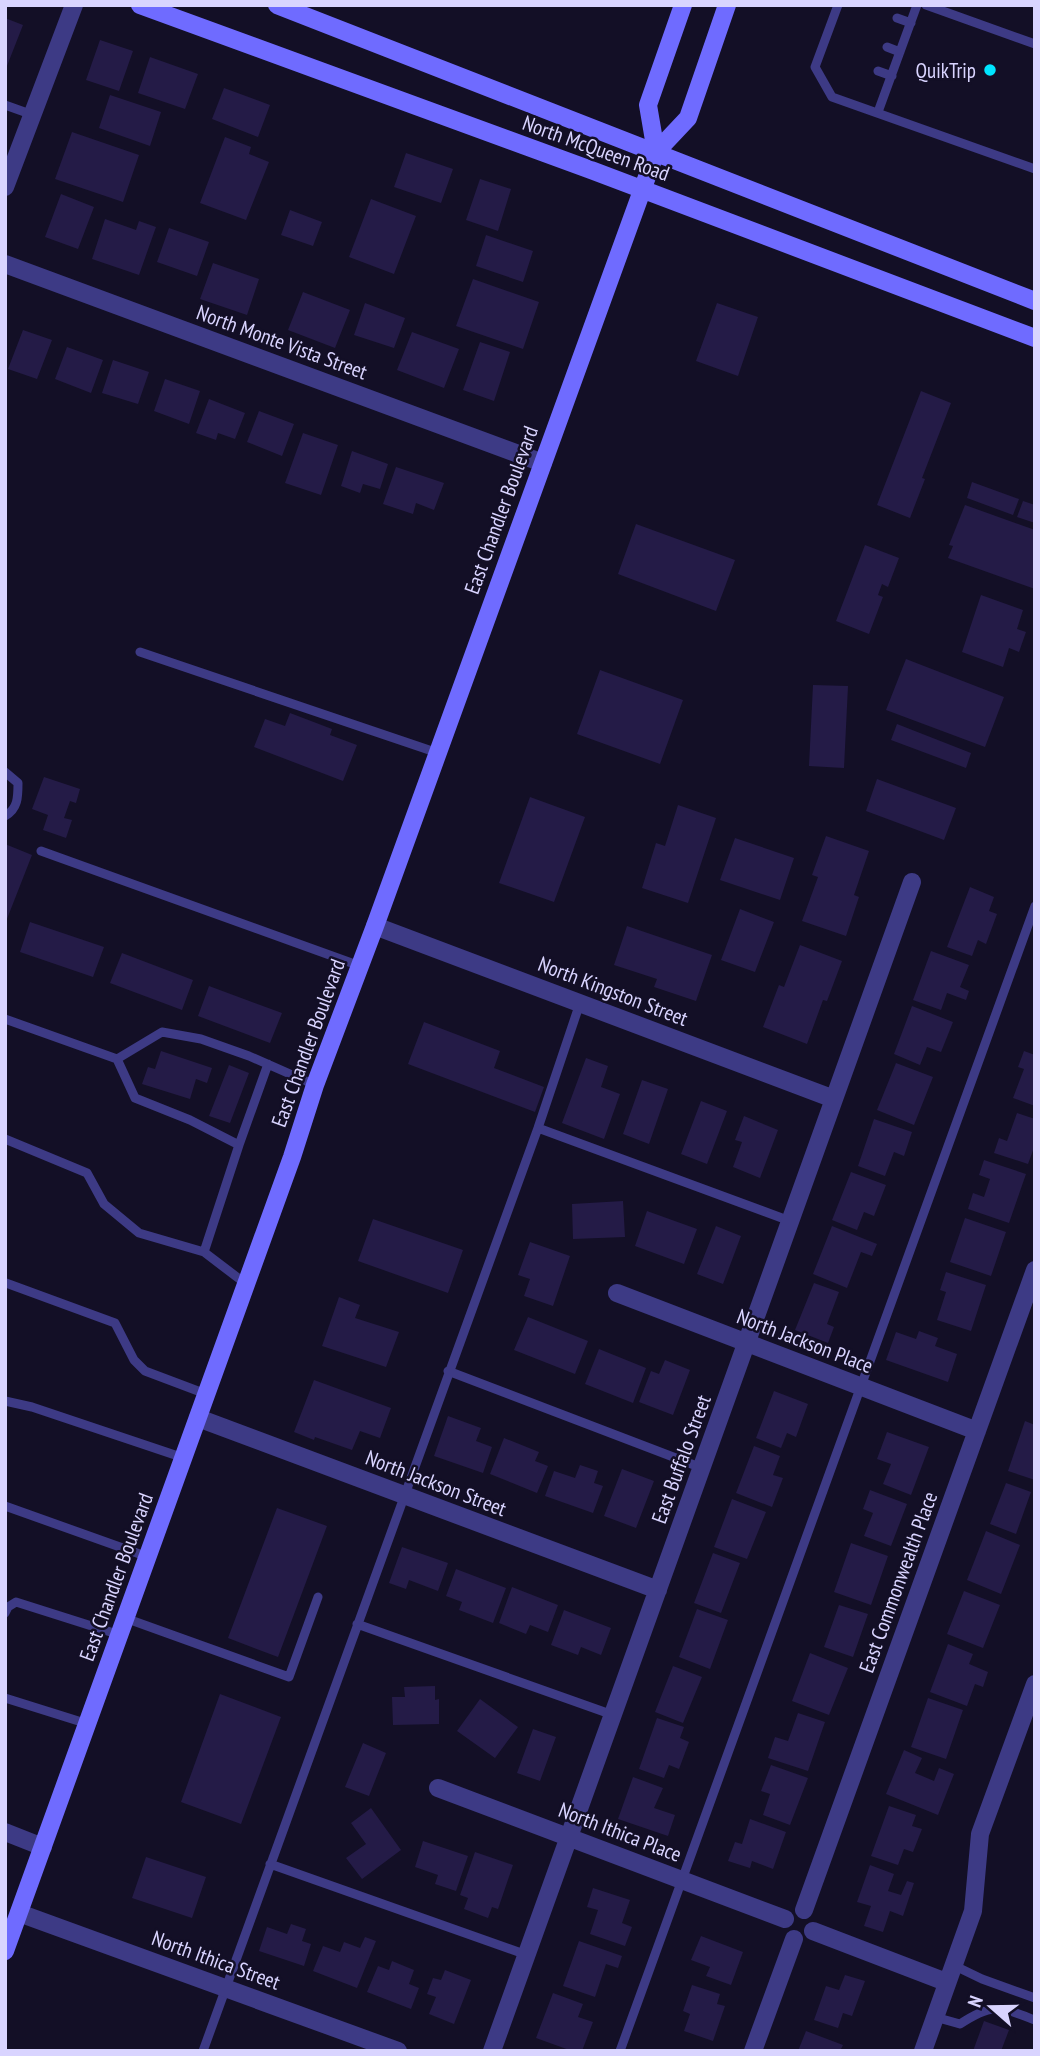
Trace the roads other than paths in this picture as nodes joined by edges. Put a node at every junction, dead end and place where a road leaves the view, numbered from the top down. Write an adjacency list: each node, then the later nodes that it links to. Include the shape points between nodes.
1 (74, 5): 20 (street)
2 (140, 5): 24 (main road, North McQueen Road)
3 (277, 5): 21 (main road, North McQueen Road)
4 (682, 5): 21 (main road, via 648,105)
5 (727, 5): 21 (main road, East Chandler Boulevard, via 688,118)
6 (838, 5): 11 (lane)
7 (918, 5): 10 (lane)
8 (926, 5): 13 (lane)
9 (897, 18): 10 (lane)
10 (911, 23): 15 (lane)
11 (830, 26): 12 (lane); 19 (lane, via 825,51 815,66 832,97)
12 (840, 30)
13 (1035, 44)
14 (887, 47): 15 (lane)
15 (900, 52): 17 (lane)
16 (878, 71): 17 (lane)
17 (891, 76): 19 (lane)
18 (5, 105): 20 (lane)
19 (878, 112): 22 (lane)
20 (33, 116): 23 (street)
21 (656, 152): 24 (main road, East Chandler Boulevard); 26 (main road, North McQueen Road)
22 (1035, 169)
23 (5, 187)
24 (642, 189): 27 (main road, North McQueen Road); 28 (main road, East Chandler Boulevard)
25 (5, 264): 28 (street, North Monte Vista Street)
26 (1035, 301)
27 (1035, 338)
28 (542, 463): 30 (main road, East Chandler Boulevard)
29 (140, 652): 30 (lane)
30 (438, 753): 36 (main road, East Chandler Boulevard)
31 (5, 772): 32 (lane, via 18,783 18,798)
32 (5, 816)
33 (41, 851): 37 (lane)
34 (912, 882): 43 (street, East Buffalo Street)
35 (1035, 906): 55 (lane)
36 (375, 926): 37 (main road, East Chandler Boulevard); 38 (street, North Kingston Street)
37 (360, 966): 42 (main road, East Chandler Boulevard)
38 (580, 1003): 43 (street, North Kingston Street); 44 (lane)
39 (5, 1019): 40 (lane)
40 (117, 1059): 41 (lane, via 162,1032 201,1039); 46 (lane, via 135,1098)
41 (268, 1064): 42 (lane); 46 (lane)
42 (315, 1085): 51 (main road, East Chandler Boulevard)
43 (834, 1099): 47 (street, East Buffalo Street)
44 (538, 1128): 47 (lane); 54 (lane)
45 (5, 1139): 48 (lane, via 87,1173 104,1204 139,1233)
46 (239, 1145): 48 (lane)
47 (790, 1221): 53 (street, East Buffalo Street)
48 (204, 1252): 51 (lane)
49 (1035, 1270): 59 (street, East Commonwealth Place)
50 (6, 1283): 56 (lane, via 115,1323 145,1371)
51 (246, 1284): 56 (main road, East Chandler Boulevard)
52 (617, 1293): 53 (street, North Jackson Place)
53 (747, 1343): 55 (street, North Jackson Place); 61 (street, East Buffalo Street)
54 (448, 1371): 61 (lane); 62 (lane)
55 (861, 1387): 59 (street, North Jackson Place); 80 (lane)
56 (206, 1394): 58 (main road, East Chandler Boulevard)
57 (5, 1401): 60 (lane)
58 (198, 1418): 60 (main road, East Chandler Boulevard); 62 (street, North Jackson Street)
59 (977, 1431): 81 (street, East Commonwealth Place)
60 (184, 1458): 64 (main road, East Chandler Boulevard)
61 (702, 1468): 65 (street, East Buffalo Street)
62 (403, 1495): 65 (street, North Jackson Street); 69 (lane)
63 (5, 1506): 64 (lane)
64 (148, 1557): 70 (main road, East Chandler Boulevard)
65 (658, 1590): 73 (street, East Buffalo Street)
66 (318, 1597): 70 (lane, via 289,1677)
67 (9, 1602): 68 (lane); 70 (lane)
68 (5, 1614)
69 (357, 1624): 73 (lane); 79 (lane)
70 (122, 1627): 74 (main road, East Chandler Boulevard)
71 (1035, 1684): 88 (street, via 980,1834 973,1910)
72 (5, 1698): 74 (lane)
73 (613, 1715): 77 (street, East Buffalo Street)
74 (88, 1724): 78 (main road, East Chandler Boulevard)
75 (438, 1788): 77 (street, North Ithica Place)
76 (5, 1832): 78 (street)
77 (569, 1838): 80 (street, North Ithica Place); 87 (street, East Buffalo Street)
78 (43, 1846): 82 (main road, East Chandler Boulevard)
79 (270, 1864): 87 (lane); 90 (lane)
80 (683, 1881): 83 (street, North Ithica Place); 97 (lane)
81 (804, 1910): 83 (street); 84 (street, via 812,1917)
82 (19, 1913): 86 (main road, East Chandler Boulevard); 90 (street, North Ithica Street)
83 (785, 1919): 85 (street, via 786,1932)
84 (813, 1931): 85 (street, via 806,1938); 89 (street)
85 (794, 1939): 98 (street)
86 (5, 1951)
87 (527, 1955): 96 (street, East Buffalo Street)
88 (953, 1965): 89 (street); 91 (lane)
89 (946, 1982): 92 (street)
90 (225, 1988): 94 (lane); 95 (street, North Ithica Street)
91 (1035, 1998)
92 (935, 2017): 93 (lane, via 960,2024 986,2010 1002,2008); 99 (street)
93 (1035, 2020)
94 (203, 2051)
95 (398, 2051)
96 (492, 2051)
97 (620, 2051)
98 (753, 2051)
99 (923, 2051)

